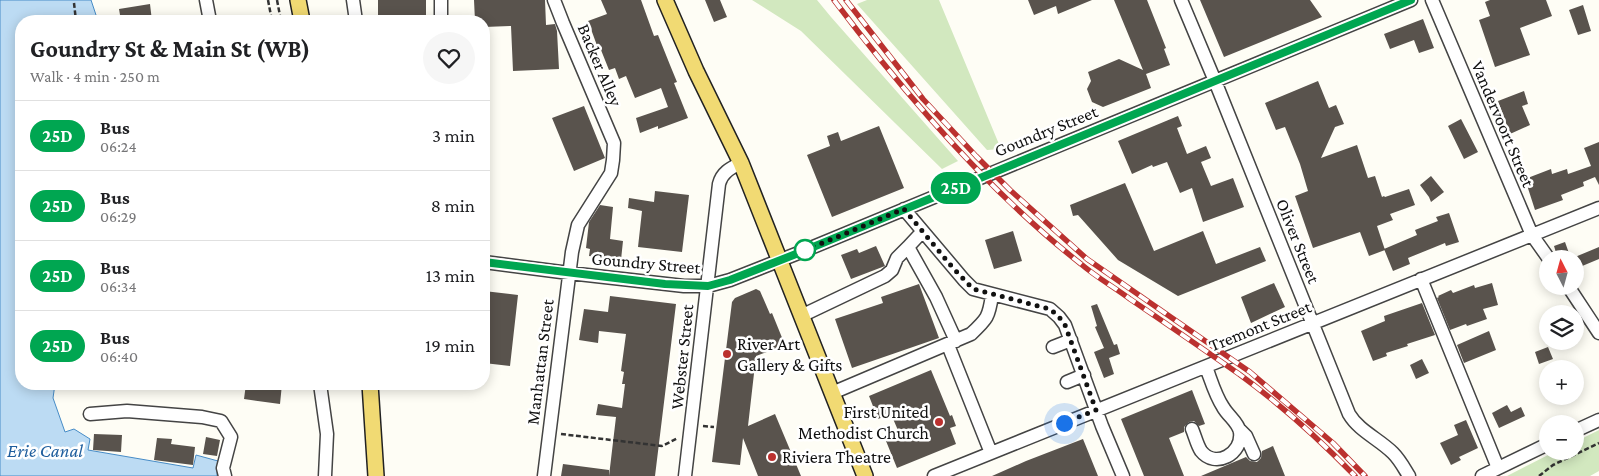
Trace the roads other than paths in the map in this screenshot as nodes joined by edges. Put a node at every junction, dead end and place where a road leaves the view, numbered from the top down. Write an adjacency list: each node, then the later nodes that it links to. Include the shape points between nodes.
1 (206, 0): 10 (street)
2 (298, 0): 11 (main road)
3 (353, 0): 12 (street)
4 (441, 0): 13 (street)
5 (554, 0): 15 (street, Backer Alley)
6 (665, 0): 16 (main road)
7 (1181, 0): 14 (street, Oliver Street)
8 (1411, 0): 14 (street, Goundry Street)
9 (1432, 0): 20 (street, Vandervoort Street)
10 (209, 15)
11 (301, 15)
12 (355, 15)
13 (441, 15)
14 (1215, 81): 18 (street, Goundry Street); 31 (street, Oliver Street)
15 (614, 143): 25 (street, Manhattan Street, via 611,173 578,225)
16 (741, 163): 23 (main road); 27 (street, Webster Street, via 721,178)
17 (1599, 208): 20 (street, Tremont Street)
18 (904, 209): 19 (street); 23 (street, Goundry Street)
19 (922, 232): 21 (street); 28 (street, via 973,289)
20 (1532, 235): 22 (street, Vandervoort Street); 26 (street, Tremont Street)
21 (908, 247): 30 (street, via 885,276); 34 (street, via 936,297)
22 (1542, 250)
23 (779, 260): 27 (street, Goundry Street); 30 (main road)
24 (490, 263): 25 (street, Goundry Street)
25 (569, 274): 27 (street, Goundry Street); 55 (street, Manhattan Street)
26 (1421, 279): 31 (street, Tremont Street); 51 (street)
27 (708, 286): 56 (street, Webster Street)
28 (992, 295): 33 (street, via 1050,309 1065,325); 34 (street, via 986,320 971,334)
29 (1574, 295): 32 (street)
30 (801, 316): 41 (main road)
31 (1312, 324): 36 (street, Tremont Street); 60 (street, Oliver Street, via 1352,420 1392,452)
32 (1599, 333)
33 (1071, 340): 35 (street); 37 (street)
34 (952, 343): 41 (street); 49 (street)
35 (1053, 347)
36 (1206, 367): 42 (street, Tremont Street); 47 (street, via 1223,407)
37 (1084, 376): 38 (street); 42 (street)
38 (1067, 382)
39 (321, 390): 53 (street, via 328,434)
40 (370, 390): 54 (main road)
41 (832, 393): 57 (main road)
42 (1096, 410): 49 (street, Tremont Street); 59 (street)
43 (90, 414): 52 (street, via 127,411 221,421 231,437 223,468)
44 (1599, 420): 45 (street)
45 (1584, 427)
46 (1192, 429): 47 (street, via 1201,451 1216,459 1226,458 1238,448)
47 (1239, 429): 50 (street)
48 (1539, 448): 51 (street)
49 (991, 453): 58 (street, Tremont Street)
50 (1254, 454)
51 (1498, 468): 61 (street)
52 (225, 476)
53 (325, 476)
54 (376, 476)
55 (544, 476)
56 (685, 476)
57 (865, 476)
58 (934, 476)
59 (1122, 476)
60 (1409, 476)
61 (1482, 476)

